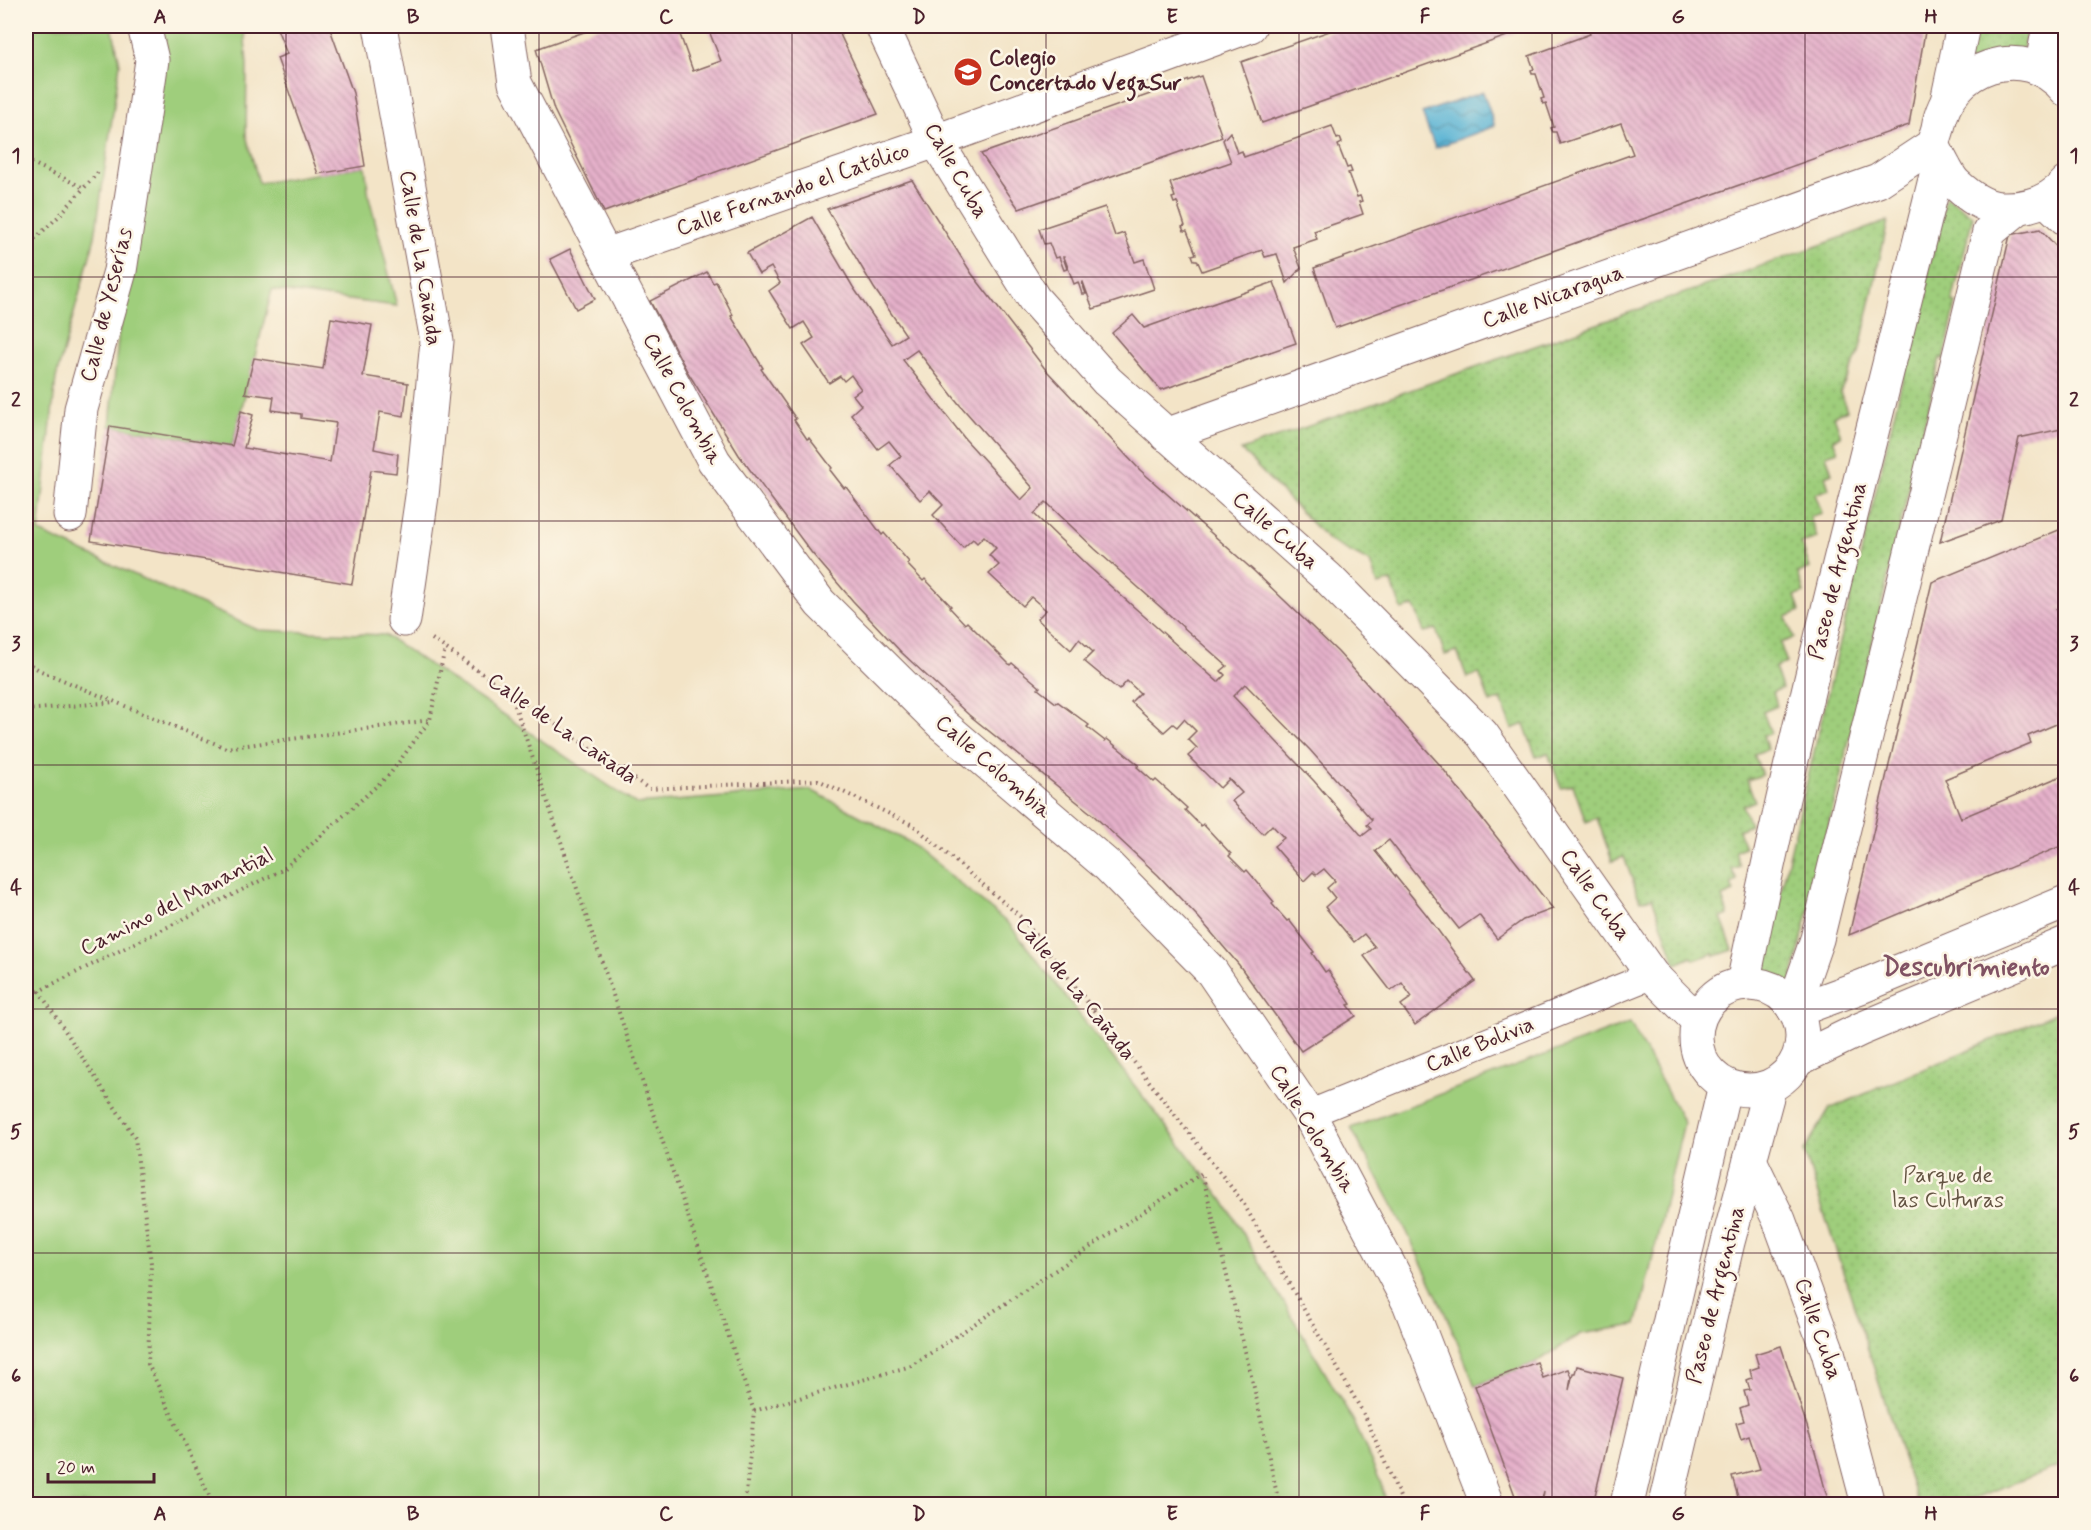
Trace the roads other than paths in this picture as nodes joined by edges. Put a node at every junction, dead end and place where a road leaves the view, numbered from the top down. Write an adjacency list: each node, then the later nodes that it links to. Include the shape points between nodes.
1 (144, 26): 15 (street, Calle de Yeserías, via 152,60 146,101 120,271 81,409)
2 (380, 26): 16 (street, Calle de La Cañada, via 437,340 422,496)
3 (507, 26): 13 (street, Calle Colombia, via 515,83)
4 (882, 26): 10 (street, Calle Cuba)
5 (1250, 26): 10 (street, Calle Fernando el Católico)
6 (1963, 26): 9 (street, Paseo de Argentina)
7 (2049, 26): 8 (street)
8 (2053, 80): 9 (street, via 2021,64 2000,64 1962,81)
9 (1948, 97): 11 (street, Paseo de Argentina, via 1940,115)
10 (936, 141): 13 (street, Calle Fernando el Católico); 14 (street, Calle Cuba, via 1034,299 1107,381)
11 (1937, 152): 12 (street, via 1952,181 1970,198 1993,207); 14 (street, Calle Nicaragua, via 1878,181); 20 (street, Paseo de Argentina)
12 (2049, 202): 21 (street, via 1989,232 1817,939)
13 (606, 255): 26 (street, Calle Colombia, via 714,461 820,603 943,725 1108,866 1212,972)
14 (1166, 435): 19 (street, Calle Cuba, via 1328,578 1482,734)
15 (70, 515)
16 (404, 620)
17 (2066, 902): 21 (street, via 1863,987)
18 (2066, 943): 23 (street)
19 (1652, 975): 22 (street, Calle Cuba); 26 (street, Calle Bolivia)
20 (1743, 984): 21 (street, via 1773,990); 22 (street, via 1715,996)
21 (1794, 1009): 23 (street, via 1802,1044)
22 (1698, 1021): 24 (street, via 1695,1036 1700,1058 1713,1077)
23 (1797, 1060): 25 (street, via 1781,1080)
24 (1725, 1085): 25 (street, via 1740,1090); 29 (street, Paseo de Argentina)
25 (1770, 1086): 27 (street, Paseo de Argentina)
26 (1310, 1114): 28 (street, Calle Colombia, via 1409,1303)
27 (1750, 1160): 30 (street, Paseo de Argentina); 31 (street, Calle Cuba, via 1779,1220 1828,1352)
28 (1486, 1504)
29 (1627, 1504)
30 (1666, 1504)
31 (1868, 1504)

